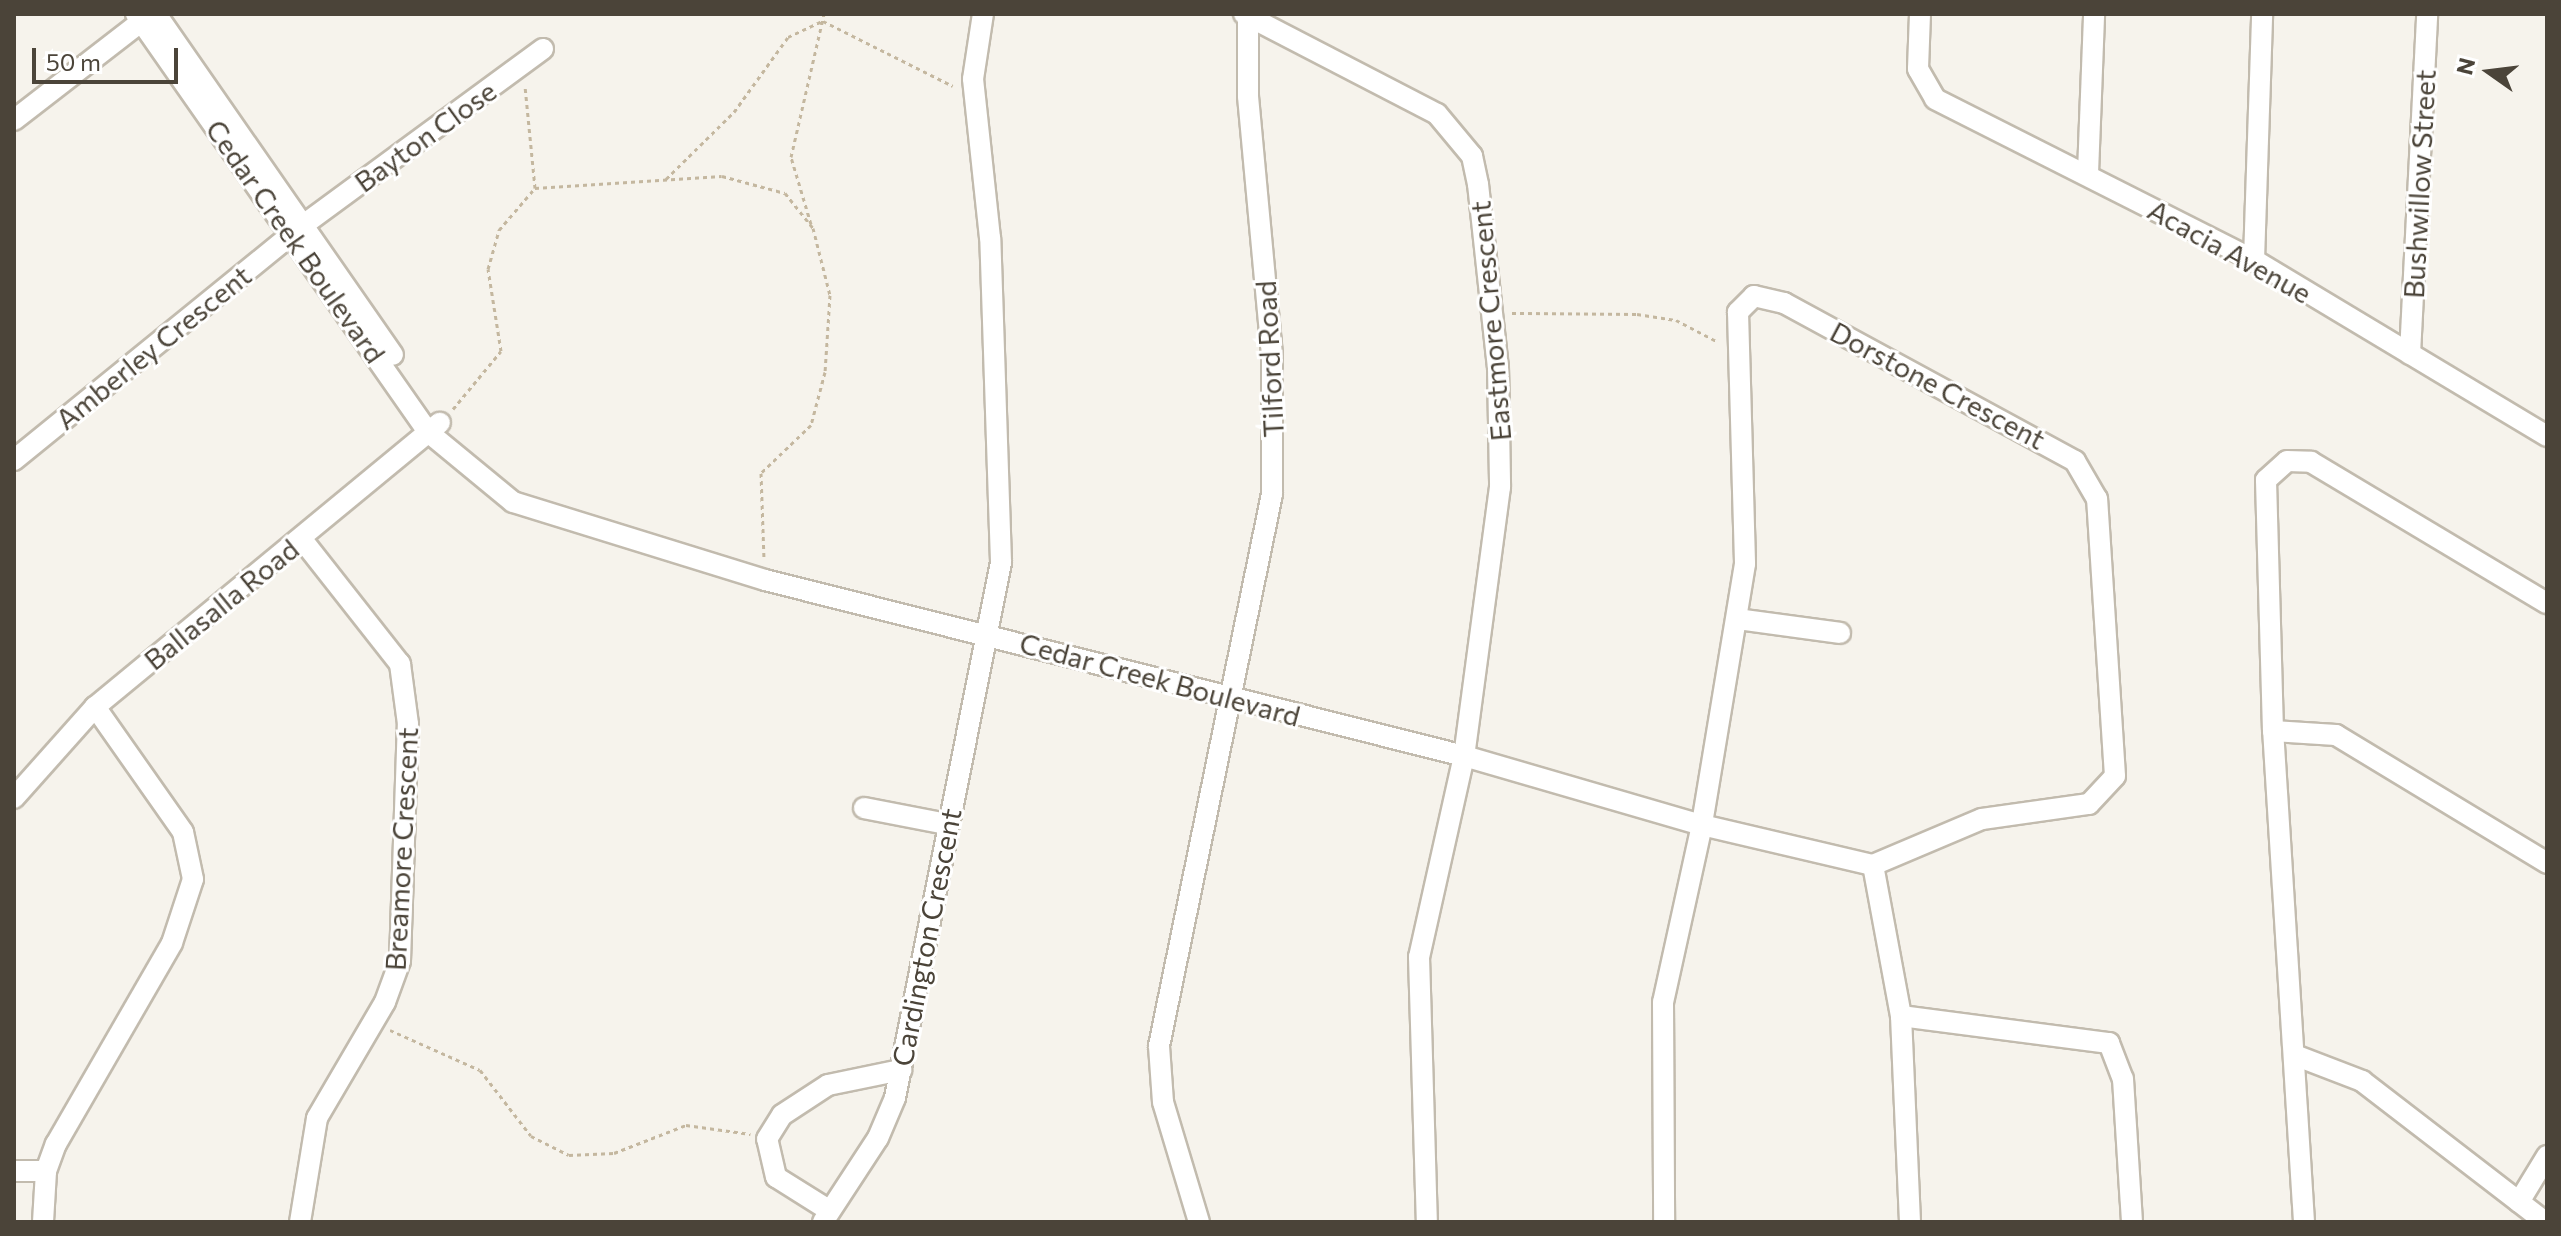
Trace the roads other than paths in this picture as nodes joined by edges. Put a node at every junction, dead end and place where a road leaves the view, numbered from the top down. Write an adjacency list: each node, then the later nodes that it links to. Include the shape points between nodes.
1 (983, 14): 21 (street, via 974,97 1002,474 1001,562)
2 (1920, 14): 10 (street, Acacia Avenue, via 1918,69 1943,103)
3 (2094, 14): 10 (street)
4 (2262, 14): 12 (street)
5 (2427, 14): 13 (street, Bushwillow Street)
6 (1246, 15): 22 (street, Tilford Road, via 1274,442 1268,527); 25 (street, Eastmore Crescent, via 1420,103 1464,142 1478,184 1493,315 1498,521)
7 (146, 16): 9 (street); 11 (street, Cedar Creek Boulevard)
8 (543, 49): 11 (street, Bayton Close)
9 (14, 120)
10 (2088, 173): 12 (street, Acacia Avenue)
11 (299, 229): 14 (street, Cedar Creek Boulevard); 16 (street, Amberley Crescent)
12 (2254, 260): 13 (street, Acacia Avenue)
13 (2410, 354): 15 (street, Acacia Avenue)
14 (434, 427): 17 (street, Ballasalla Road); 21 (street, Cedar Creek Boulevard, via 460,463 513,502 581,529)
15 (2547, 436)
16 (14, 460)
17 (301, 538): 23 (street, Ballasalla Road); 41 (street, Breamore Crescent, via 406,678 400,961 317,1118)
18 (2547, 603): 24 (street, via 2311,462 2278,465 2264,488)
19 (1737, 619): 20 (street); 29 (street, Dorstone Crescent); 31 (street, Dorstone Crescent, via 1748,518 1735,322 1748,298 1784,303 2084,469 2097,499 2117,763 2108,788 2073,809 1982,819)
20 (1840, 633)
21 (988, 635): 22 (street, Cedar Creek Boulevard); 28 (street, Cardington Crescent)
22 (1234, 700): 25 (street, Cedar Creek Boulevard); 42 (street, via 1159,1046 1163,1102)
23 (95, 707): 26 (street, Ballasalla Road); 37 (street, via 183,832 193,879 172,943)
24 (2273, 731): 30 (street, via 2336,735); 33 (street)
25 (1464, 756): 29 (street, Cedar Creek Boulevard); 43 (street, Eastmore Crescent, via 1419,957)
26 (14, 798)
27 (864, 808): 28 (street)
28 (946, 824): 34 (street, Cardington Crescent)
29 (1702, 825): 31 (street, Cedar Creek Boulevard); 44 (street, Dorstone Crescent, via 1663,1002)
30 (2547, 863)
31 (1873, 865): 32 (street)
32 (1901, 1016): 45 (street); 46 (street, via 2109,1043 2123,1079)
33 (2297, 1056): 38 (street, via 2362,1081); 47 (street)
34 (901, 1070): 39 (street, Cardington Crescent, via 878,1138); 39 (street, via 828,1085 782,1115 767,1139 776,1177)
35 (2547, 1156): 38 (street)
36 (14, 1171): 37 (street)
37 (46, 1171): 40 (street)
38 (2519, 1202): 48 (street)
39 (825, 1216)
40 (43, 1222)
41 (300, 1222)
42 (1199, 1222)
43 (1427, 1222)
44 (1664, 1222)
45 (1910, 1222)
46 (2132, 1222)
47 (2304, 1222)
48 (2545, 1222)

